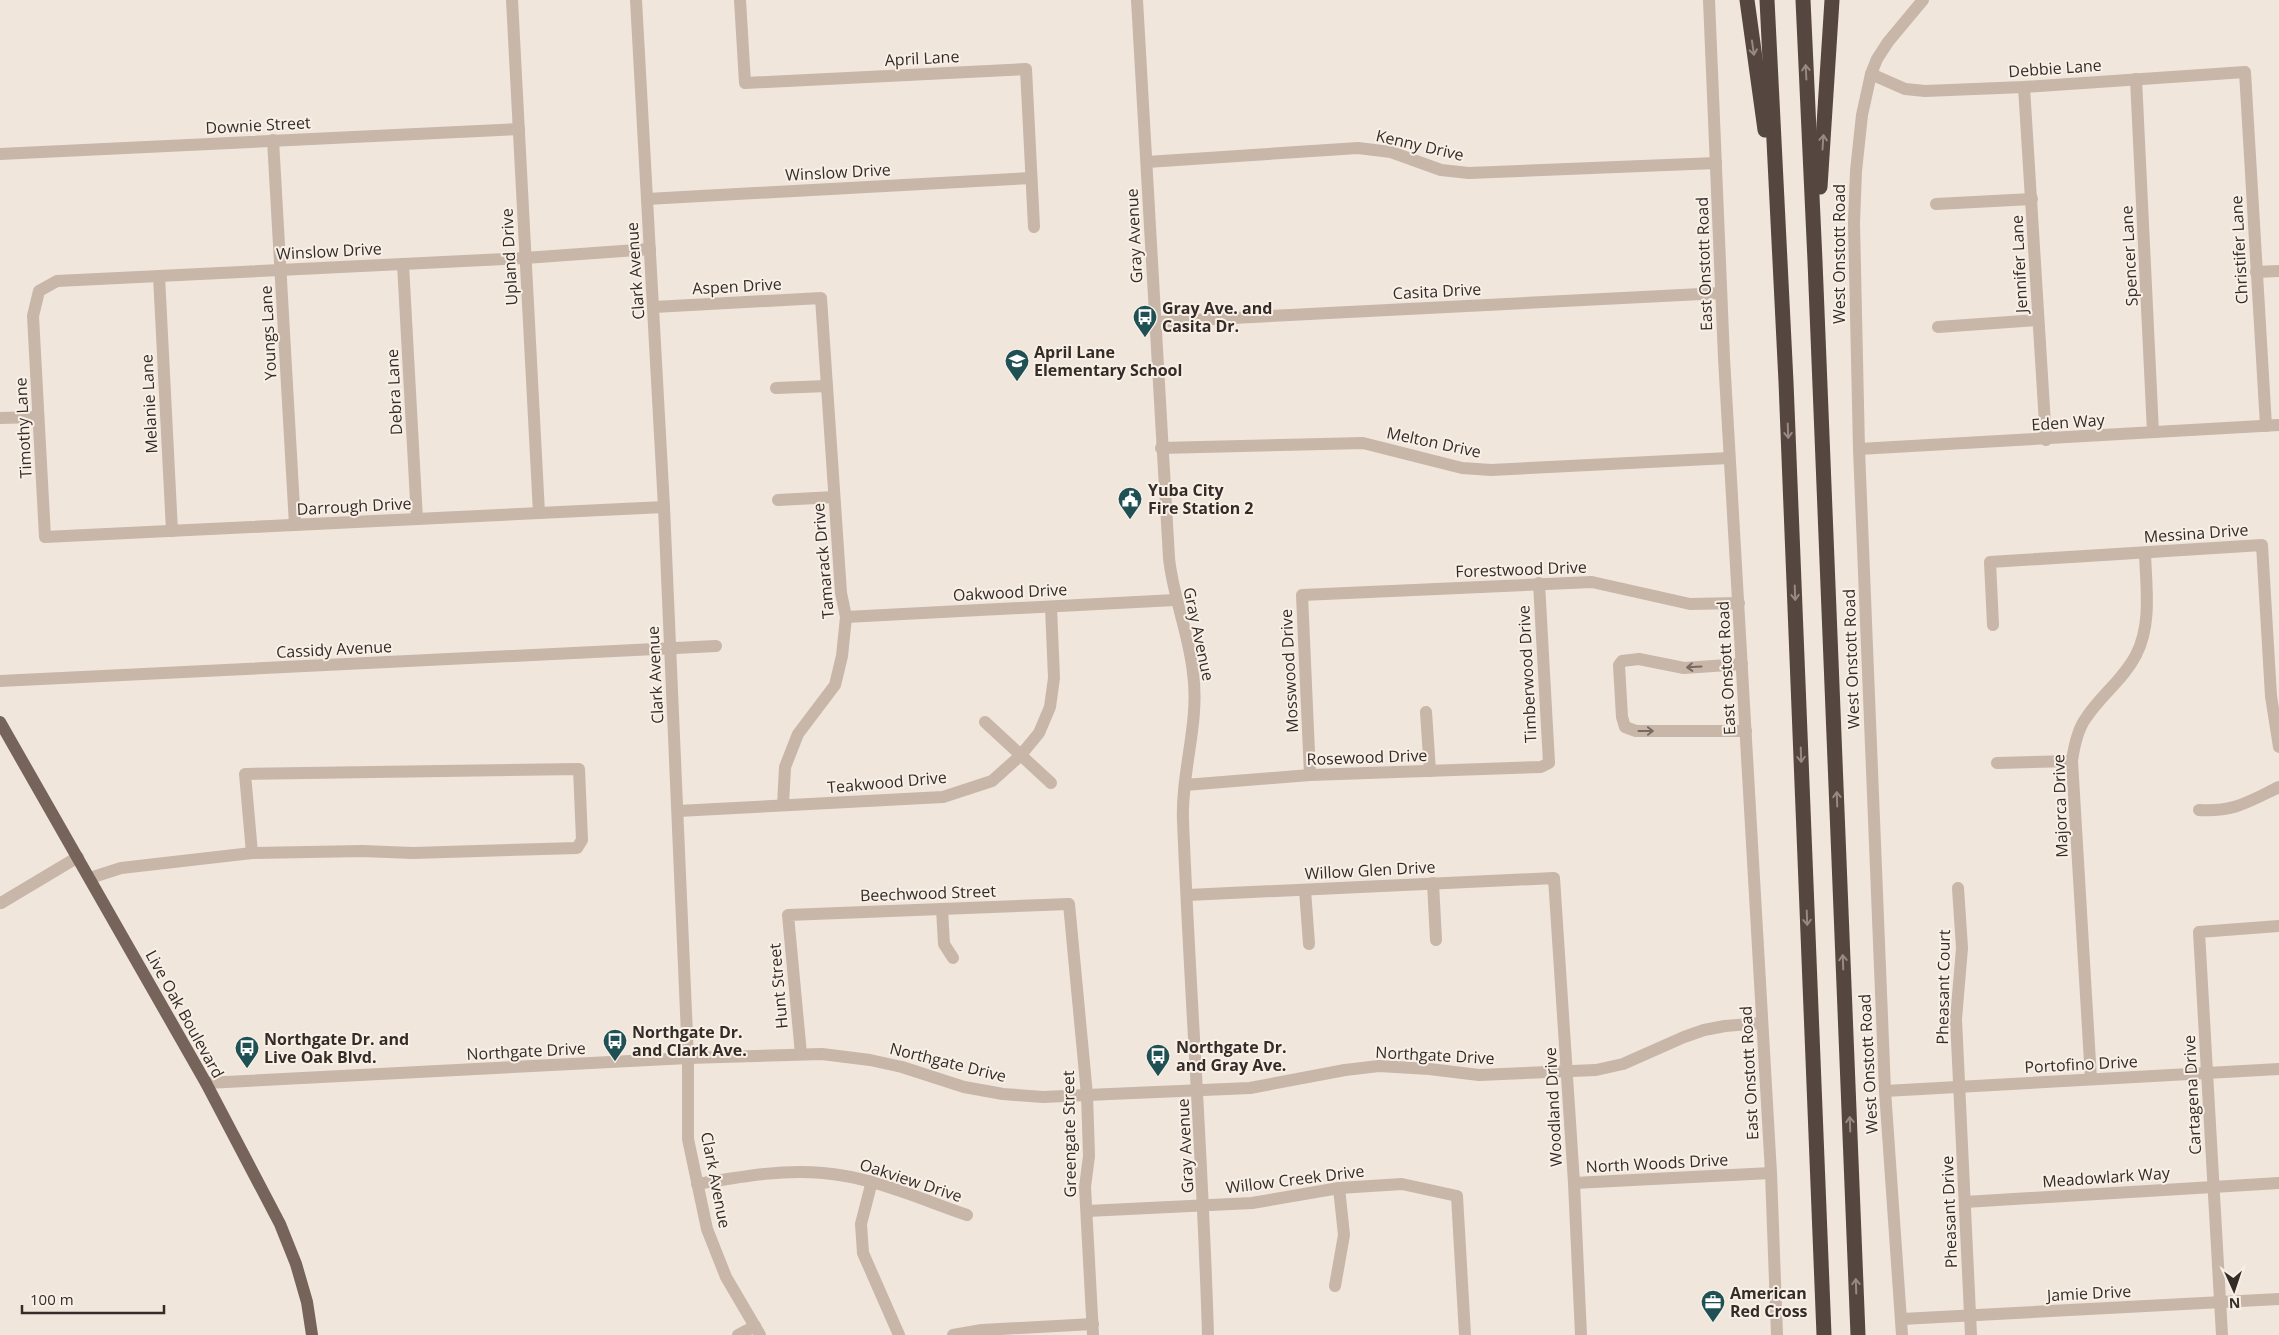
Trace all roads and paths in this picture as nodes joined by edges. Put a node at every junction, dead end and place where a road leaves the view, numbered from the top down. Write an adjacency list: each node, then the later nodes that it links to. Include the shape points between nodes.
1 (512, 0): 15 (street, Upland Drive)
2 (636, 0): 21 (street, Clark Avenue)
3 (740, 0): 20 (street, April Lane, via 745,82 1026,69)
4 (1137, 0): 18 (street, Gray Avenue)
5 (1709, 0): 19 (street, East Onstott Road)
6 (1746, 0): 40 (highway, one-way to 40, via 1764,119)
7 (1767, 0): 40 (highway)
8 (1802, 0): 27 (highway, one-way to 8)
9 (1832, 0): 27 (highway, one-way to 9)
10 (1923, 0): 12 (street, West Onstott Road, via 1888,42)
11 (2245, 72): 13 (street, Debbie Lane); 31 (street, Christifer Lane)
12 (1872, 74): 14 (street, Debbie Lane, via 1905,89); 49 (street, West Onstott Road, via 1862,115 1854,223)
13 (2136, 78): 14 (street, Debbie Lane); 46 (street, Spencer Lane)
14 (2024, 87): 22 (street, Jennifer Lane)
15 (519, 129): 16 (street, Downie Street); 26 (street, Upland Drive)
16 (273, 140): 17 (street, Downie Street); 29 (street, Youngs Lane)
17 (0, 154)
18 (1147, 162): 19 (street, Kenny Drive, via 1358,148 1391,152 1441,170 1469,173); 38 (street, Gray Avenue)
19 (1716, 163): 33 (street, East Onstott Road)
20 (1032, 178): 21 (street, Winslow Drive); 24 (street, April Lane)
21 (647, 199): 25 (street, Clark Avenue)
22 (2032, 199): 23 (street); 37 (street, Jennifer Lane)
23 (1936, 204)
24 (1034, 227)
25 (650, 249): 26 (street, Winslow Drive); 35 (street, Clark Avenue)
26 (525, 258): 28 (street, Winslow Drive); 54 (street, Upland Drive)
27 (1815, 261): 144 (highway, one-way to 27)
28 (403, 264): 29 (street, Winslow Drive); 55 (street, Debra Lane)
29 (280, 270): 32 (street, Winslow Drive); 56 (street, Youngs Lane)
30 (2279, 271): 31 (street)
31 (2256, 272): 45 (street, Christifer Lane)
32 (159, 276): 36 (street, Winslow Drive, via 57,280 39,291); 57 (street, Melanie Lane)
33 (1721, 293): 38 (street, Casita Drive); 50 (street, East Onstott Road)
34 (821, 298): 35 (street, Aspen Drive); 41 (street, Tamarack Drive)
35 (654, 307): 53 (street, Clark Avenue)
36 (33, 316): 43 (street, Timothy Lane)
37 (2038, 320): 39 (street); 47 (street, Jennifer Lane)
38 (1155, 322): 48 (street, Gray Avenue)
39 (1938, 327)
40 (1786, 382): 143 (highway, one-way to 143)
41 (827, 386): 42 (street); 51 (street, Tamarack Drive)
42 (776, 388)
43 (38, 416): 44 (street); 58 (street, Timothy Lane)
44 (0, 418)
45 (2273, 425): 46 (street, Eden Way)
46 (2153, 432): 47 (street, Eden Way)
47 (2046, 440): 49 (street, Eden Way)
48 (1161, 448): 50 (street, Melton Drive, via 1363,443 1462,468 1491,470); 62 (street, Gray Avenue)
49 (1858, 450): 115 (street, West Onstott Road)
50 (1729, 458): 63 (street, East Onstott Road)
51 (834, 497): 52 (street); 65 (street, Tamarack Drive, via 840,593)
52 (778, 500)
53 (664, 506): 54 (street, Darrough Drive); 68 (street, Clark Avenue)
54 (539, 513): 55 (street, Darrough Drive)
55 (418, 519): 56 (street, Darrough Drive)
56 (295, 525): 57 (street, Darrough Drive)
57 (172, 531): 58 (street, Darrough Drive)
58 (45, 537)
59 (2145, 553): 66 (street, Messina Drive, via 1990,562); 74 (street, Messina Drive, via 2262,545 2271,696); 78 (street, Majorca Drive, via 2146,628 2137,653 2123,676 2086,718 2077,734)
60 (1539, 583): 61 (street, Forestwood Drive); 63 (street, Forestwood Drive, via 1592,582 1690,604); 79 (street, Timberwood Drive)
61 (1302, 595): 82 (street, Mosswood Drive)
62 (1175, 600): 64 (street, Oakwood Drive); 84 (street, Gray Avenue, via 1188,643 1195,689 1195,718)
63 (1739, 603): 69 (street, East Onstott Road)
64 (1051, 606): 65 (street, Oakwood Drive); 77 (street, Teakwood Drive, via 1054,678 1050,707 1039,733)
65 (846, 618): 86 (street, Tamarack Drive, via 836,685 798,734 785,767)
66 (1993, 625)
67 (716, 646): 68 (street, Cassidy Avenue)
68 (670, 648): 70 (street, Cassidy Avenue); 88 (street, Clark Avenue)
69 (1742, 664): 75 (street, East Onstott Road); 75 (street, one-way to 75, via 1684,668 1639,659 1622,661 1619,665 1625,727 1636,731)
70 (0, 681)
71 (1426, 712): 81 (street)
72 (0, 722): 90 (main road, Live Oak Boulevard)
73 (986, 722): 77 (street)
74 (2277, 729): 76 (street, Messina Drive)
75 (1746, 731): 105 (street, East Onstott Road)
76 (2279, 747)
77 (1020, 756): 83 (street); 86 (street, Teakwood Drive, via 992,781 943,796)
78 (2072, 761): 80 (street); 111 (street, Majorca Drive)
79 (1549, 763): 81 (street, Rosewood Drive, via 1541,767)
80 (1996, 764)
81 (1430, 771): 82 (street, Rosewood Drive)
82 (1310, 775): 84 (street, Rosewood Drive)
83 (1051, 783)
84 (1185, 785): 96 (street, Gray Avenue, via 1183,812)
85 (2279, 787): 87 (street, via 2234,809)
86 (783, 805): 88 (street, Teakwood Drive)
87 (2199, 810)
88 (678, 811): 107 (street, Clark Avenue)
89 (252, 854): 89 (street, via 362,851 413,854 577,848 582,840 579,769 245,774); 91 (street, via 120,868)
90 (78, 857): 91 (main road, Live Oak Boulevard); 97 (street)
91 (90, 878): 112 (main road, Live Oak Boulevard)
92 (1554, 878): 93 (street, Willow Glen Drive); 109 (street, Woodland Drive)
93 (1433, 883): 95 (street, Willow Glen Drive); 102 (street)
94 (1958, 888): 113 (street, Pheasant Court, via 1962,948 1956,1019)
95 (1305, 890): 96 (street, Willow Glen Drive); 103 (street)
96 (1188, 895): 114 (street, Gray Avenue)
97 (1, 903)
98 (1069, 904): 99 (street, Beechwood Street); 116 (street, Greengate Street)
99 (942, 909): 100 (street, Beechwood Street); 104 (street, via 944,944)
100 (788, 915): 106 (street, Hunt Street)
101 (2279, 926): 110 (street, Cartagena Drive, via 2200,932)
102 (1436, 940)
103 (1308, 944)
104 (953, 958)
105 (1762, 1024): 109 (street, Northgate Drive, via 1704,1030 1623,1064); 117 (street, East Onstott Road)
106 (801, 1054): 107 (street, Northgate Drive); 116 (street, Northgate Drive, via 870,1060 1003,1094)
107 (688, 1058): 112 (street, Northgate Drive); 121 (street, Clark Avenue, via 688,1139)
108 (2279, 1069): 110 (street, Portofino Drive)
109 (1567, 1072): 114 (street, Northgate Drive, via 1479,1075 1380,1066 1250,1088); 119 (street, Woodland Drive)
110 (2206, 1073): 111 (street, Portofino Drive); 122 (street, Cartagena Drive)
111 (2091, 1079): 113 (street, Portofino Drive)
112 (206, 1083): 135 (main road, Live Oak Boulevard, via 280,1224 307,1302)
113 (1960, 1087): 115 (street, Portofino Drive); 124 (street, Pheasant Drive)
114 (1197, 1089): 116 (street, Northgate Drive); 125 (street, Gray Avenue)
115 (1885, 1091): 132 (street, West Onstott Road)
116 (1087, 1095): 126 (street, Greengate Street)
117 (1771, 1173): 119 (street, North Woods Drive); 142 (street, East Onstott Road)
118 (872, 1181): 121 (street, Oakview Drive, via 823,1173 759,1173); 127 (street, Oakview Drive); 137 (street, via 860,1224 863,1253)
119 (1574, 1183): 141 (street, Woodland Drive)
120 (2279, 1183): 122 (street, Meadowlark Way)
121 (698, 1184): 134 (street, Clark Avenue, via 707,1229 726,1278)
122 (2214, 1187): 124 (street, Meadowlark Way); 130 (street, Cartagena Drive)
123 (1339, 1188): 125 (street, Willow Creek Drive, via 1252,1203); 128 (street, via 1344,1235); 140 (street, Willow Creek Drive, via 1402,1184 1457,1196)
124 (1965, 1202): 131 (street, Pheasant Drive)
125 (1204, 1205): 126 (street, Willow Creek Drive); 139 (street, Gray Avenue)
126 (1087, 1211): 133 (street, Greengate Street)
127 (967, 1215)
128 (1336, 1286)
129 (2279, 1299): 130 (street, Jamie Drive)
130 (2220, 1301): 131 (street, Jamie Drive); 147 (street, Cartagena Drive)
131 (1970, 1316): 132 (street, Jamie Drive); 146 (street, Pheasant Drive)
132 (1902, 1318): 145 (street, West Onstott Road)
133 (1093, 1329): 138 (street, via 982,1330)
134 (758, 1331): 136 (street)
135 (312, 1335)
136 (738, 1335)
137 (899, 1335)
138 (953, 1335)
139 (1208, 1335)
140 (1465, 1335)
141 (1581, 1335)
142 (1777, 1335)
143 (1824, 1335)
144 (1858, 1335)
145 (1902, 1335)
146 (1971, 1335)
147 (2222, 1335)

